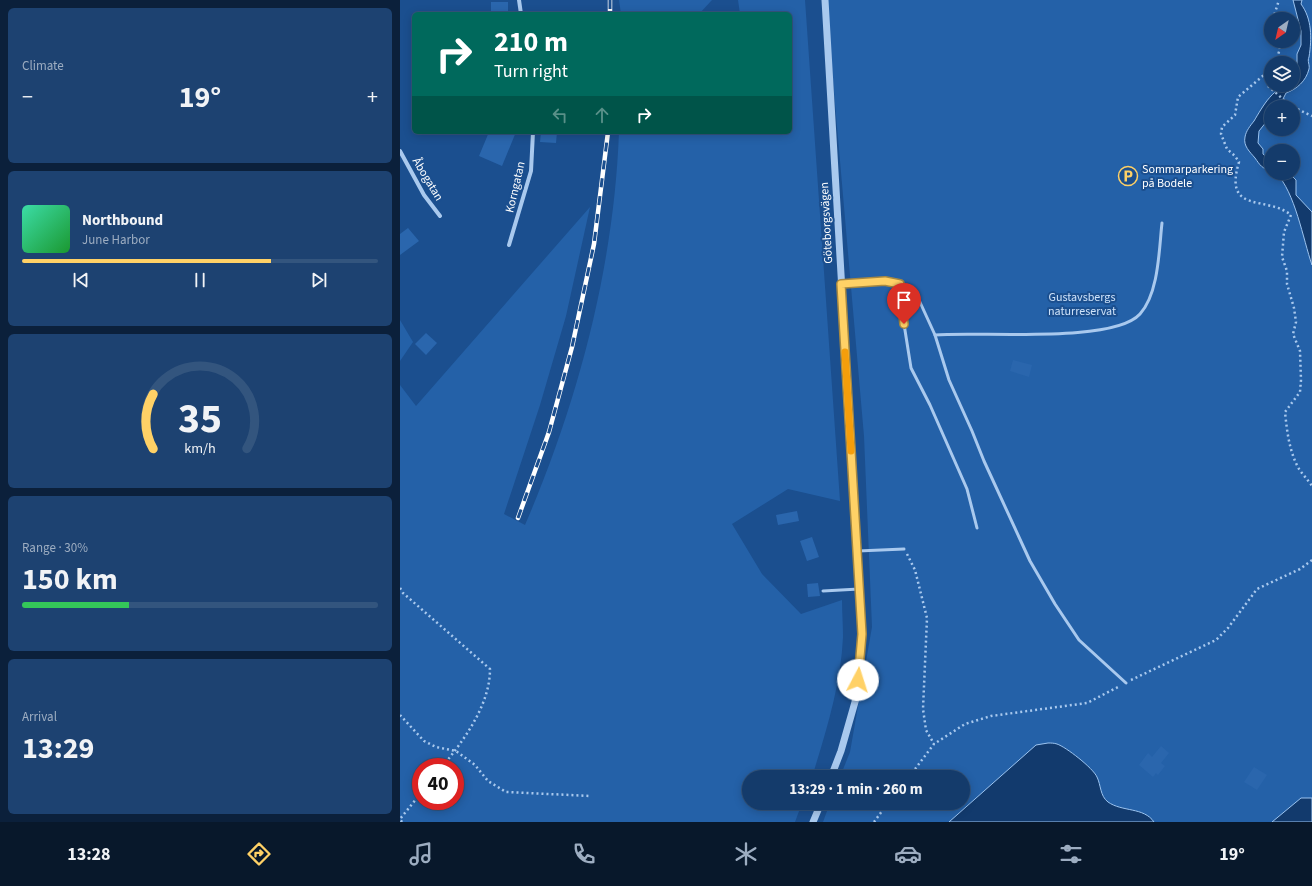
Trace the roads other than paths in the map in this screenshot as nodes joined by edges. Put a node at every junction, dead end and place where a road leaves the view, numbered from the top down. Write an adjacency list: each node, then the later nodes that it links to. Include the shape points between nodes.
1 (519, 0): 3 (street)
2 (825, 0): 9 (street, Göteborgsvägen)
3 (521, 12)
4 (533, 134): 8 (street, Korngatan, via 531,171)
5 (400, 151): 6 (street, Åbogatan, via 424,195)
6 (440, 216)
7 (1162, 223): 11 (lane, via 1157,269 1150,296 1141,313 1129,323 1107,329 1076,332)
8 (509, 245)
9 (841, 284): 10 (lane, via 885,281); 14 (street, Göteborgsvägen)
10 (900, 284): 11 (lane, via 911,290 920,300); 12 (lane, via 911,368 967,489)
11 (935, 335): 17 (lane, via 949,380 1030,561 1079,640)
12 (977, 528)
13 (904, 548): 14 (lane)
14 (857, 551): 15 (street, Göteborgsvägen)
15 (859, 589): 16 (lane); 18 (street, Göteborgsvägen, via 862,634 857,695)
16 (823, 591)
17 (1126, 683)
18 (834, 770)
19 (817, 810): 20 (street)
20 (813, 822)

